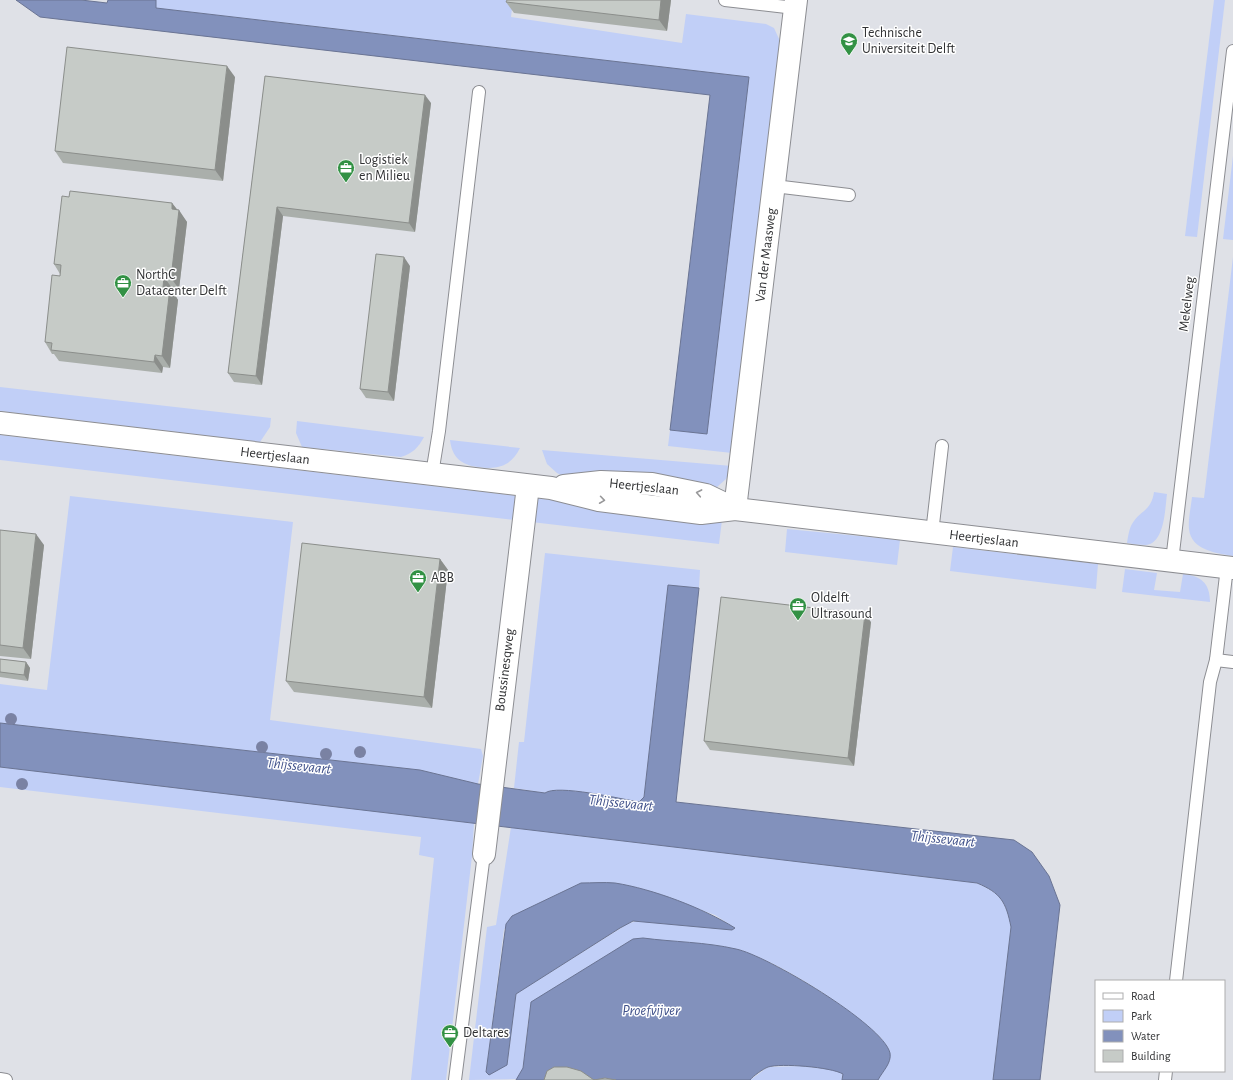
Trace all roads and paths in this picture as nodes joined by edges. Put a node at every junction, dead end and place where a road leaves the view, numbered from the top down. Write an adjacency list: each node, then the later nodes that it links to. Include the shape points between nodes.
1 (725, 0): 2 (lane)
2 (796, 4): 5 (street, Van der Maasweg)
3 (1233, 51): 13 (lane, Mekelweg)
4 (479, 92): 9 (lane)
5 (774, 186): 6 (lane); 11 (street, Van der Maasweg)
6 (849, 195)
7 (0, 423): 9 (street, Heertjeslaan)
8 (942, 446): 12 (lane)
9 (432, 474): 10 (street, Heertjeslaan)
10 (528, 486): 11 (street, Heertjeslaan, via 551,488 599,500 701,513); 17 (street, Boussinesqweg)
11 (735, 509): 12 (street, Heertjeslaan)
12 (932, 533): 13 (street, Heertjeslaan)
13 (1172, 561): 14 (street, Heertjeslaan)
14 (1230, 567): 15 (lane)
15 (1216, 660): 16 (lane); 18 (lane, via 1210,682)
16 (1233, 662)
17 (484, 854): 21 (lane)
18 (1176, 980)
19 (0, 1079): 20 (lane)
20 (6, 1080)
21 (456, 1080)

